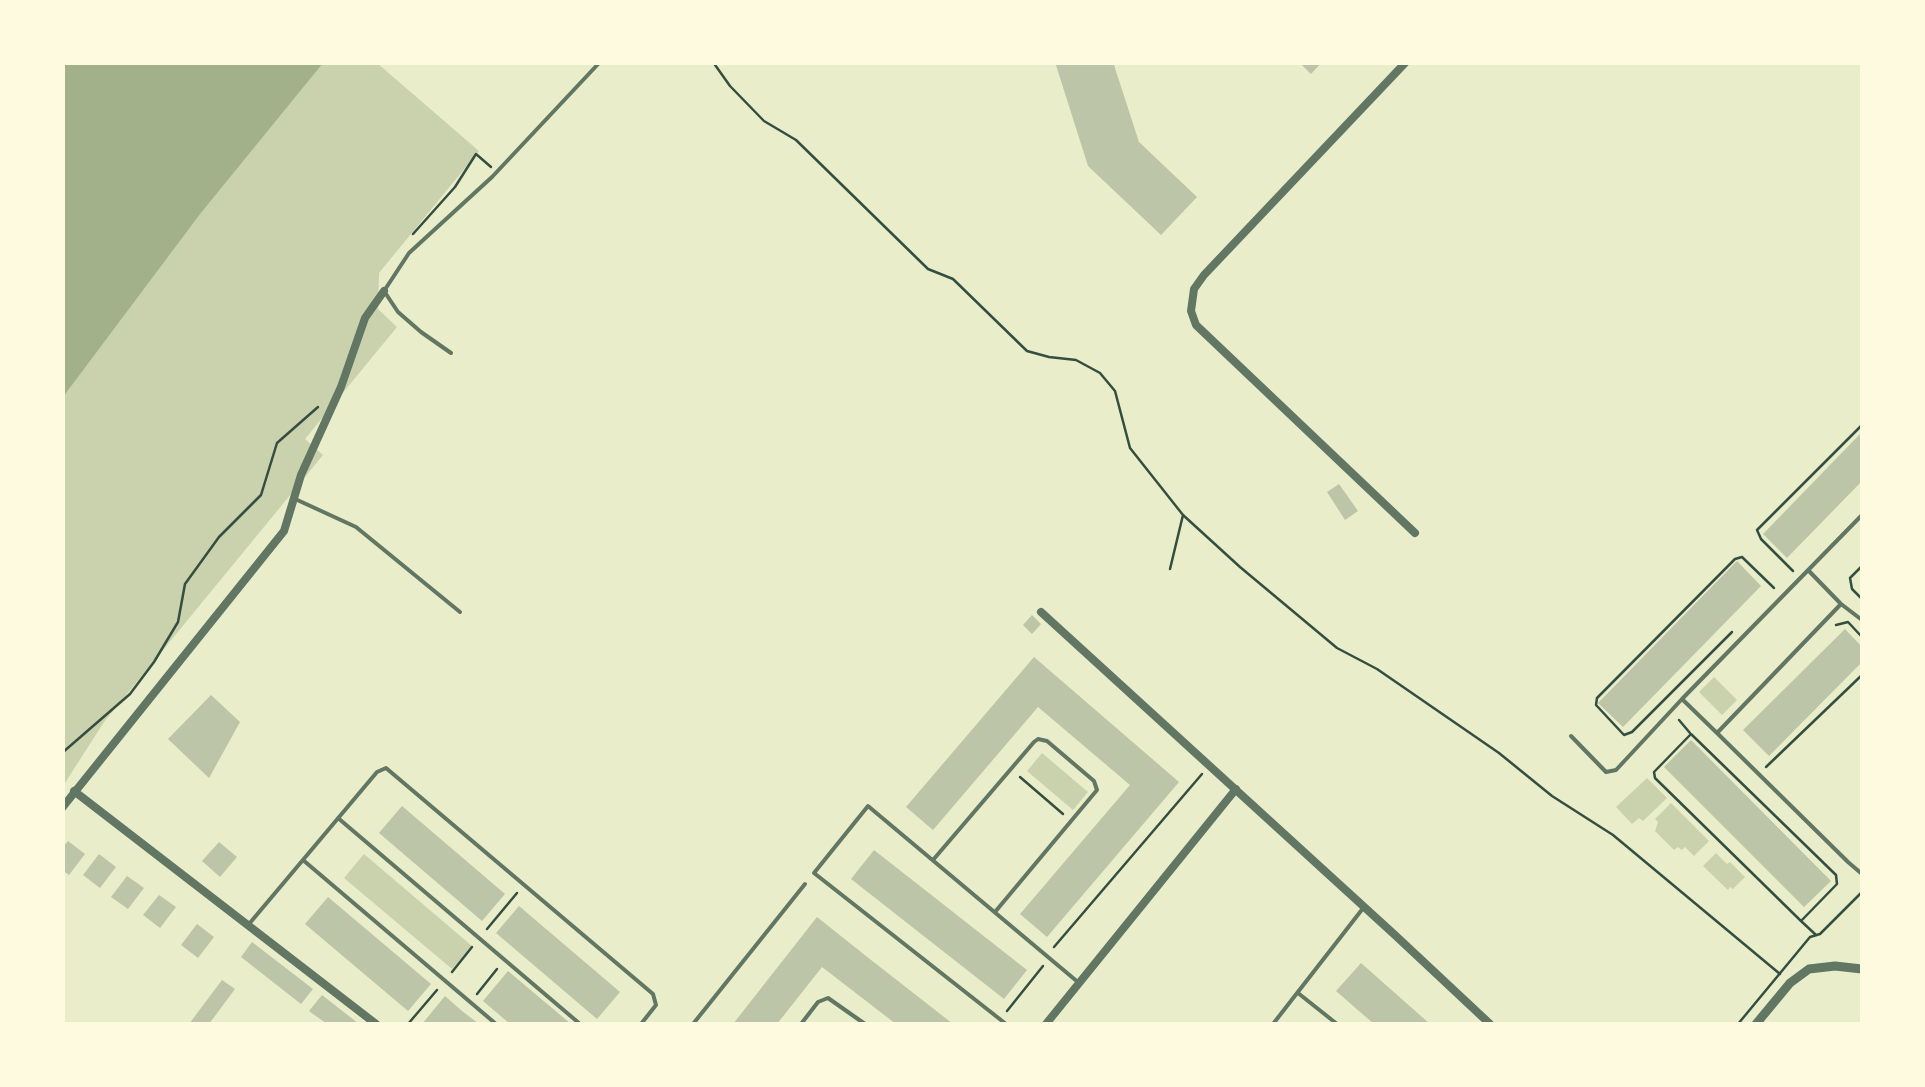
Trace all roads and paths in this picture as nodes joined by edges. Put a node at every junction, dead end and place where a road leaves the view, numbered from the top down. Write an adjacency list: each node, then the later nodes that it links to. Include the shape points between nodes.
1 (600, 62): 4 (lane)
2 (713, 62): 11 (path, via 764,121 796,140 928,268 952,279 1027,350 1076,360 1100,373 1115,391 1130,448)
3 (1406, 62): 13 (street, via 1204,276 1191,311 1196,325)
4 (496, 171): 5 (path, via 476,154); 6 (lane, via 409,253)
5 (408, 241)
6 (384, 291): 7 (lane, via 398,312); 8 (street, via 365,318)
7 (451, 353)
8 (340, 388): 10 (street); 31 (path, via 277,443 262,496 219,537 185,584 178,622 130,694)
9 (1862, 426): 17 (path, via 1757,530)
10 (294, 498): 21 (lane, via 356,527); 36 (street, via 284,531)
11 (1182, 515): 15 (path); 55 (path, via 1337,648 1613,835)
12 (1862, 515): 16 (lane)
13 (1414, 533)
14 (1862, 566): 19 (path, via 1850,578)
15 (1170, 569)
16 (1808, 570): 20 (lane); 27 (lane)
17 (1793, 571)
18 (1775, 590): 28 (path, via 1742,557 1735,558 1596,698 1624,734)
19 (1862, 599)
20 (1841, 604): 23 (lane); 29 (lane)
21 (460, 612)
22 (1041, 612): 32 (street)
23 (1862, 620)
24 (1838, 623): 25 (path, via 1848,622)
25 (1862, 637)
26 (1862, 675): 33 (path)
27 (1682, 698): 29 (lane); 30 (lane, via 1616,770 1606,772)
28 (1632, 732)
29 (1717, 733): 42 (lane)
30 (1570, 736)
31 (62, 753)
32 (1209, 765): 35 (street); 52 (path)
33 (1762, 768)
34 (1011, 770): 39 (path); 39 (lane, via 1034,742 1047,741 1096,785); 41 (lane)
35 (1236, 790): 46 (street); 57 (street)
36 (74, 791): 37 (street); 49 (street)
37 (62, 808)
38 (338, 818): 40 (lane); 44 (lane, via 386,768); 51 (lane)
39 (1072, 822): 47 (lane)
40 (303, 860): 49 (lane); 56 (lane)
41 (933, 860): 47 (lane); 60 (lane, via 868,806 814,873)
42 (1862, 874)
43 (805, 884): 66 (lane)
44 (524, 885): 51 (path); 65 (lane, via 653,994 656,1005)
45 (1862, 892): 50 (path)
46 (1364, 907): 58 (lane); 72 (street)
47 (995, 912): 52 (lane)
48 (1801, 921): 48 (path, via 1837,884 1836,876 1691,734 1654,778); 50 (path)
49 (248, 926): 61 (street)
50 (1816, 935): 55 (path)
51 (479, 938): 53 (lane); 56 (path)
52 (1048, 956): 57 (lane); 60 (path)
53 (505, 960): 59 (path); 64 (lane)
54 (1862, 970): 74 (street, via 1809,969)
55 (1780, 974): 73 (path)
56 (445, 981): 59 (lane); 62 (path)
57 (1079, 982): 69 (street)
58 (1298, 993): 70 (lane); 71 (lane)
59 (470, 1002): 63 (lane)
60 (1003, 1022)
61 (376, 1024)
62 (408, 1024)
63 (496, 1024)
64 (580, 1024)
65 (641, 1024)
66 (694, 1024)
67 (801, 1024): 68 (lane, via 828,998)
68 (865, 1024)
69 (1046, 1024)
70 (1273, 1024)
71 (1337, 1024)
72 (1490, 1024)
73 (1738, 1024)
74 (1756, 1024)

